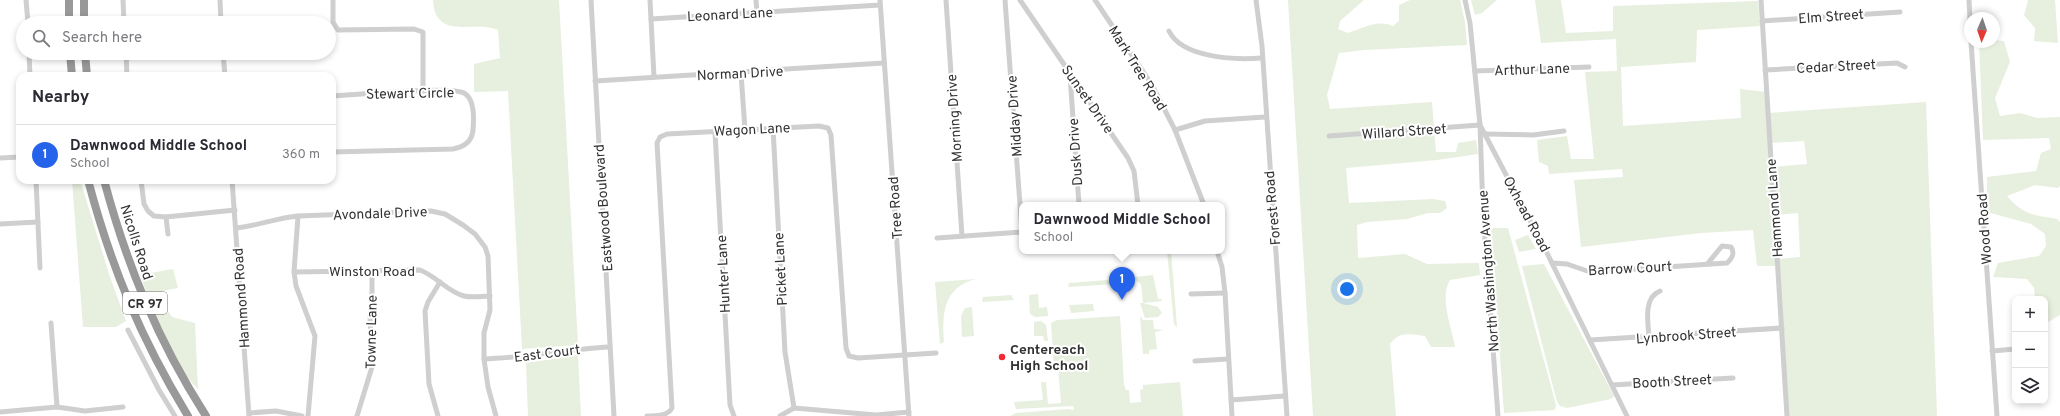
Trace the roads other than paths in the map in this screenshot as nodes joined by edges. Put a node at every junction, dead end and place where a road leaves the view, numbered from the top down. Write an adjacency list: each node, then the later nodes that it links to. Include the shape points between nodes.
1 (26, 0): 22 (street)
2 (69, 0): 23 (highway)
3 (84, 0): 24 (highway)
4 (123, 0): 25 (street)
5 (220, 0): 26 (street)
6 (333, 0): 27 (street)
7 (591, 0): 52 (street, Eastwood Boulevard)
8 (650, 0): 28 (street)
9 (756, 0): 21 (street)
10 (946, 0): 84 (street, Morning Drive)
11 (1005, 0): 72 (street, Midday Drive)
12 (1020, 0): 50 (street, Sunset Drive)
13 (1095, 0): 59 (street, Mark Tree Road, via 1152,85)
14 (1256, 0): 33 (street, Forest Road)
15 (1465, 0): 43 (street, Oxhead Road)
16 (1761, 0): 29 (street, Hammond Lane)
17 (1969, 0): 20 (street)
18 (880, 2): 21 (street, Leonard Lane); 39 (street, Tree Road)
19 (1900, 12): 29 (street, Elm Street)
20 (1970, 12)
21 (757, 13): 28 (street, Leonard Lane)
22 (27, 16)
23 (69, 16)
24 (84, 16)
25 (124, 16)
26 (221, 16)
27 (333, 16)
28 (651, 19): 51 (street)
29 (1762, 21): 42 (street, Hammond Lane)
30 (336, 27): 53 (street, via 338,30 423,32)
31 (1169, 31): 33 (street, via 1173,40 1205,53 1228,58)
32 (1972, 48): 104 (street, Wood Road)
33 (1261, 58): 55 (street, Forest Road)
34 (29, 60): 44 (street)
35 (71, 60): 45 (highway)
36 (86, 60): 46 (highway)
37 (126, 60): 47 (street)
38 (224, 60): 48 (street)
39 (884, 63): 49 (street, Norman Drive); 106 (street, Tree Road)
40 (1905, 66): 42 (street, Cedar Street, via 1897,63)
41 (1588, 67): 43 (street, Arthur Lane)
42 (1765, 70): 98 (street, Hammond Lane)
43 (1474, 71): 56 (street, Oxhead Road)
44 (30, 72)
45 (72, 72)
46 (87, 72)
47 (127, 72)
48 (225, 72)
49 (741, 73): 51 (street, Norman Drive); 58 (street)
50 (1070, 74): 73 (street, Dusk Drive); 74 (street, Sunset Drive, via 1128,158 1134,171)
51 (654, 77): 52 (street, Norman Drive)
52 (595, 81): 102 (street, Eastwood Boulevard)
53 (423, 91): 54 (street, Stewart Circle); 64 (street, Stewart Circle, via 456,91 468,96 473,110 473,130 467,144 453,149)
54 (336, 96)
55 (1265, 117): 59 (street, via 1205,120); 112 (street, Forest Road)
56 (1480, 125): 62 (street, Oxhead Road); 63 (street, Willard Street); 135 (street, North Washington Avenue, via 1483,212)
57 (773, 128): 58 (street, Wagon Lane); 106 (street, Wagon Lane, via 819,126 826,127 830,133 846,348 849,356 858,358); 116 (street, Picket Lane, via 785,352)
58 (745, 130): 61 (street, Wagon Lane)
59 (1175, 130): 75 (street, Mark Tree Road)
60 (1564, 131): 62 (street, via 1533,135)
61 (715, 132): 130 (street, Wagon Lane, via 667,134 661,135 657,141 672,408 666,415); 131 (street, Hunter Lane, via 730,405)
62 (1485, 134): 87 (street, Oxhead Road)
63 (1329, 136)
64 (336, 152)
65 (16, 157): 66 (street)
66 (0, 158)
67 (36, 184): 79 (street)
68 (89, 184): 122 (highway, Nicolls Road / CR 97, via 102,231 135,319 164,378)
69 (105, 184): 123 (highway, Nicolls Road / CR 97, via 115,224 140,292 175,365)
70 (142, 184): 78 (street, via 144,204 148,211 154,216)
71 (232, 184): 76 (street, Hammond Road)
72 (1020, 202)
73 (1079, 202)
74 (1138, 202)
75 (1203, 202)
76 (234, 210): 78 (street); 81 (street, Hammond Road)
77 (298, 216): 81 (street, Avondale Drive); 91 (street); 96 (street, Avondale Drive, via 423,211 445,214 475,234 485,247 488,256)
78 (166, 217): 83 (street)
79 (38, 222): 80 (street); 89 (street)
80 (0, 224)
81 (236, 228): 118 (street, Hammond Road)
82 (1019, 232): 84 (street)
83 (168, 234)
84 (962, 236): 85 (street)
85 (937, 238)
86 (1218, 254): 94 (street)
87 (1552, 263): 88 (street, Barrow Court, via 1566,264 1590,272); 101 (street, Oxhead Road)
88 (1708, 263): 88 (street, Barrow Court, via 1722,246 1731,247 1732,257 1727,263)
89 (40, 268)
90 (372, 270): 91 (street, Winston Road); 92 (street, Winston Road, via 420,270); 126 (street, Towne Lane, via 372,367)
91 (294, 272): 125 (street, via 299,298 316,336)
92 (440, 282): 96 (street, Winston Road, via 464,296); 127 (street, via 425,311 429,384)
93 (1660, 291): 100 (street, Barrow Court, via 1650,297)
94 (1225, 293): 95 (street); 107 (street)
95 (1191, 294)
96 (490, 296): 108 (street, Avondale Drive, via 490,310 484,333)
97 (51, 323): 115 (street)
98 (1782, 328): 100 (street, Lynbrook Street); 137 (street, Hammond Lane)
99 (128, 330): 121 (street)
100 (1649, 337): 101 (street, Lynbrook Street)
101 (1590, 340): 111 (street, Oxhead Road)
102 (609, 347): 108 (street, East Court); 129 (street, Eastwood Boulevard)
103 (2012, 350): 104 (street)
104 (1992, 351): 138 (street, Wood Road)
105 (936, 353): 106 (street, Wagon Lane)
106 (906, 355): 119 (street, Tree Road)
107 (1228, 358): 109 (street); 113 (street)
108 (484, 359): 128 (street, Avondale Drive)
109 (1196, 361)
110 (1733, 378): 111 (street, Booth Street)
111 (1612, 385): 136 (street, Oxhead Road)
112 (1285, 396): 113 (street); 134 (street, Forest Road)
113 (1230, 400): 133 (street)
114 (123, 407): 115 (street, via 85,411)
115 (57, 408): 117 (street)
116 (794, 408): 120 (street); 132 (street)
117 (0, 412)
118 (249, 414): 124 (street, via 276,410)
119 (909, 414): 120 (street)
120 (856, 415)
121 (174, 416)
122 (188, 416)
123 (206, 416)
124 (302, 416)
125 (308, 416)
126 (358, 416)
127 (438, 416)
128 (496, 416)
129 (614, 416)
130 (647, 416)
131 (734, 416)
132 (780, 416)
133 (1232, 416)
134 (1287, 416)
135 (1498, 416)
136 (1627, 416)
137 (1787, 416)
138 (1997, 416)

